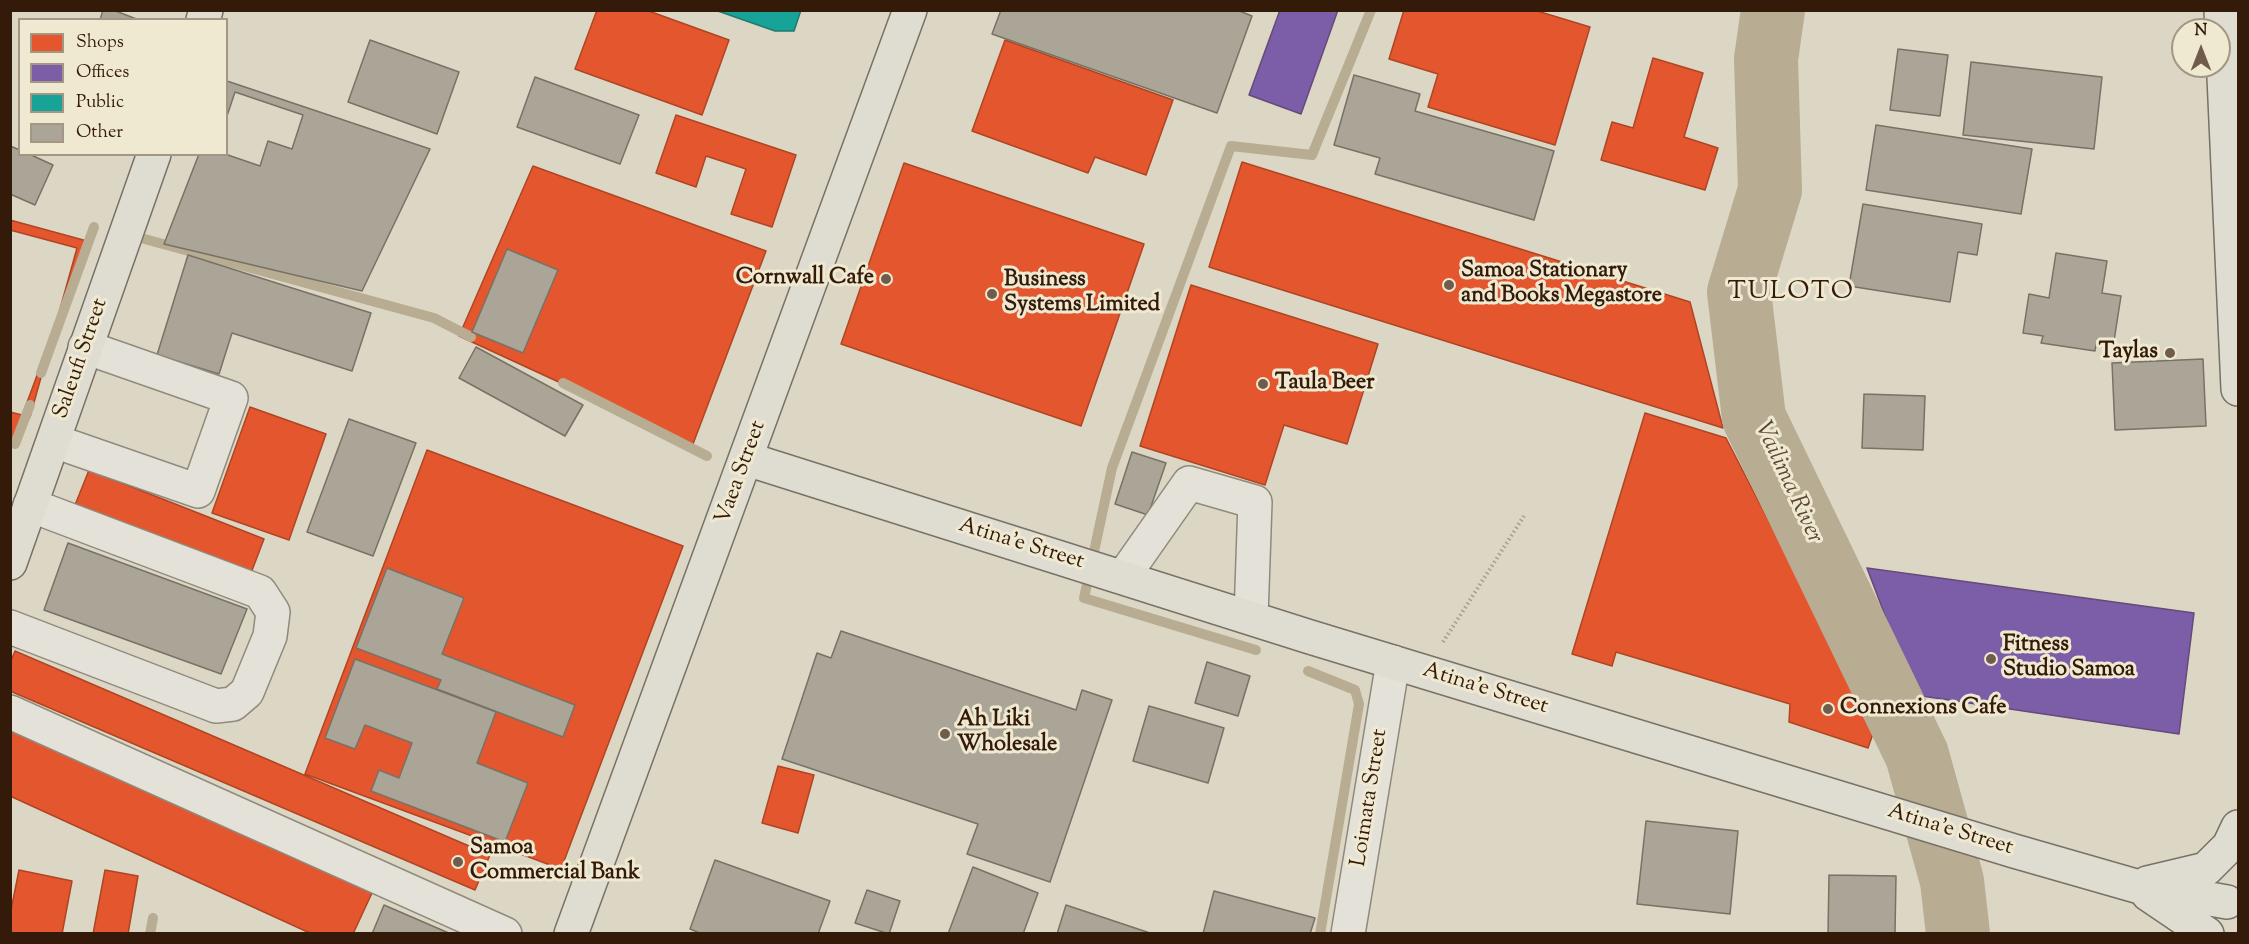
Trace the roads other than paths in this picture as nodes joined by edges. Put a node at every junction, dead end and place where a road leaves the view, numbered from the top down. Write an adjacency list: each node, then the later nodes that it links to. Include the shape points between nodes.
1 (910, 10): 7 (main road, Vaea Street)
2 (2220, 10): 5 (main road)
3 (153, 156): 4 (main road, Saleufi Street)
4 (85, 347): 6 (main road, Saleufi Street); 6 (street, via 231,398 198,491)
5 (2238, 389)
6 (54, 441): 8 (main road, Saleufi Street)
7 (747, 459): 10 (main road, Atina'e Street); 19 (main road, Vaea Street)
8 (30, 505): 9 (main road, Saleufi Street); 12 (street, via 260,592 273,612 270,636 247,692 233,704 216,706)
9 (10, 563)
10 (1115, 574): 11 (main road, Atina'e Street); 11 (street, via 1189,483 1256,502)
11 (1251, 617): 13 (main road, Atina'e Street)
12 (10, 627)
13 (1408, 667): 16 (main road, Atina'e Street); 20 (street, Loimata Street)
14 (10, 712): 18 (street)
15 (2238, 827): 16 (main road, via 2229,846 2206,869)
16 (2136, 886): 17 (main road, Atina'e Street); 21 (main road)
17 (2235, 893): 22 (main road, via 2221,914)
18 (505, 933)
19 (571, 933)
20 (1348, 933)
21 (2207, 933)
22 (2219, 933)

